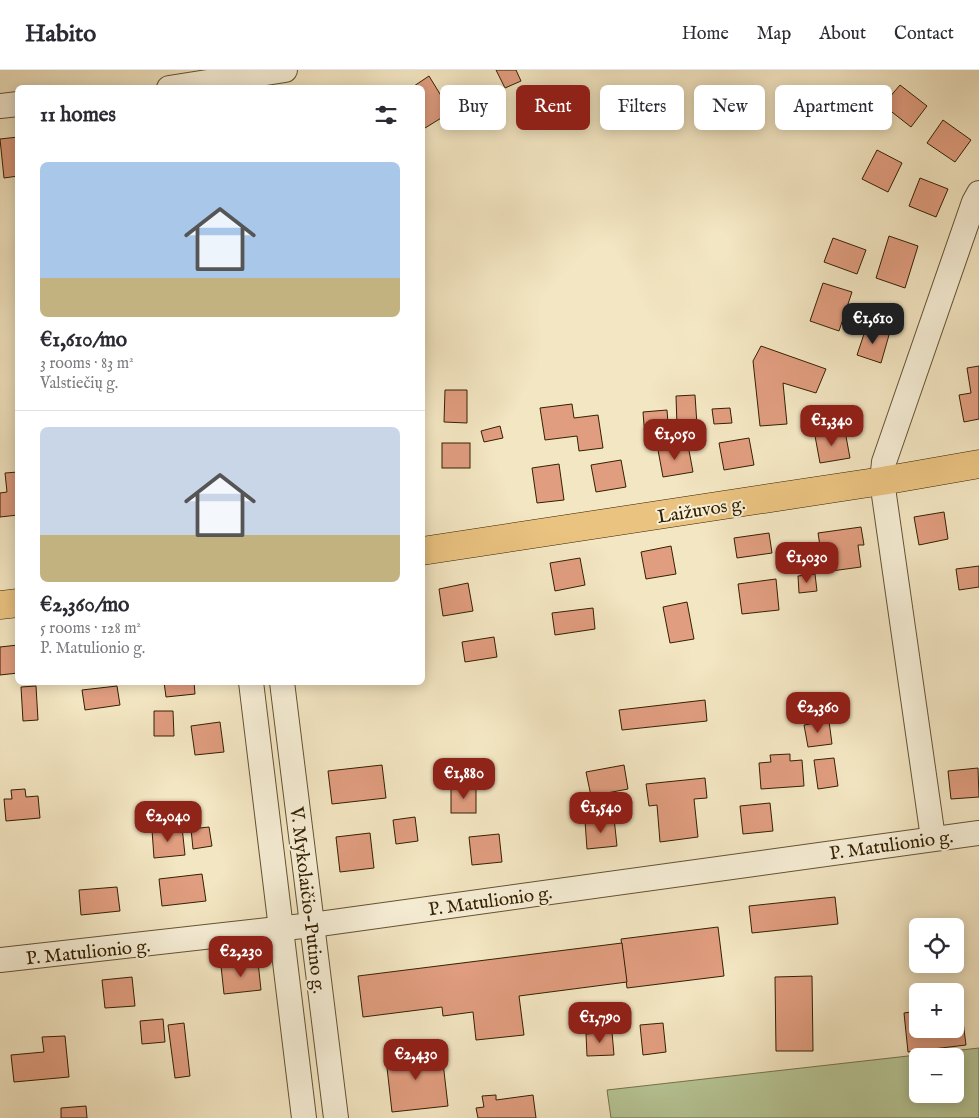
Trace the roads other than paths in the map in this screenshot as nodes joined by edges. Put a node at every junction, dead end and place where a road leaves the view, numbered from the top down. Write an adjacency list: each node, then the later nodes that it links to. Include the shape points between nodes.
1 (285, 70): 2 (street)
2 (180, 83)
3 (15, 104): 4 (street)
4 (0, 106)
5 (979, 192): 7 (street, via 884,462)
6 (979, 464): 7 (main road, Laižuvos g.)
7 (882, 482): 8 (main road, Laižuvos g.); 14 (street)
8 (425, 551)
9 (15, 603): 10 (main road)
10 (0, 605)
11 (251, 685): 16 (street, V. Mykolaičio-Putino g.)
12 (282, 685): 15 (street, V. Mykolaičio-Putino g.)
13 (979, 832): 14 (street, P. Matulionio g.)
14 (932, 838): 15 (street, P. Matulionio g.)
15 (312, 925): 16 (street, P. Matulionio g.); 19 (street, V. Mykolaičio-Putino g.)
16 (282, 929): 17 (street, P. Matulionio g.); 18 (street, V. Mykolaičio-Putino g.)
17 (0, 960)
18 (304, 1118)
19 (336, 1118)

